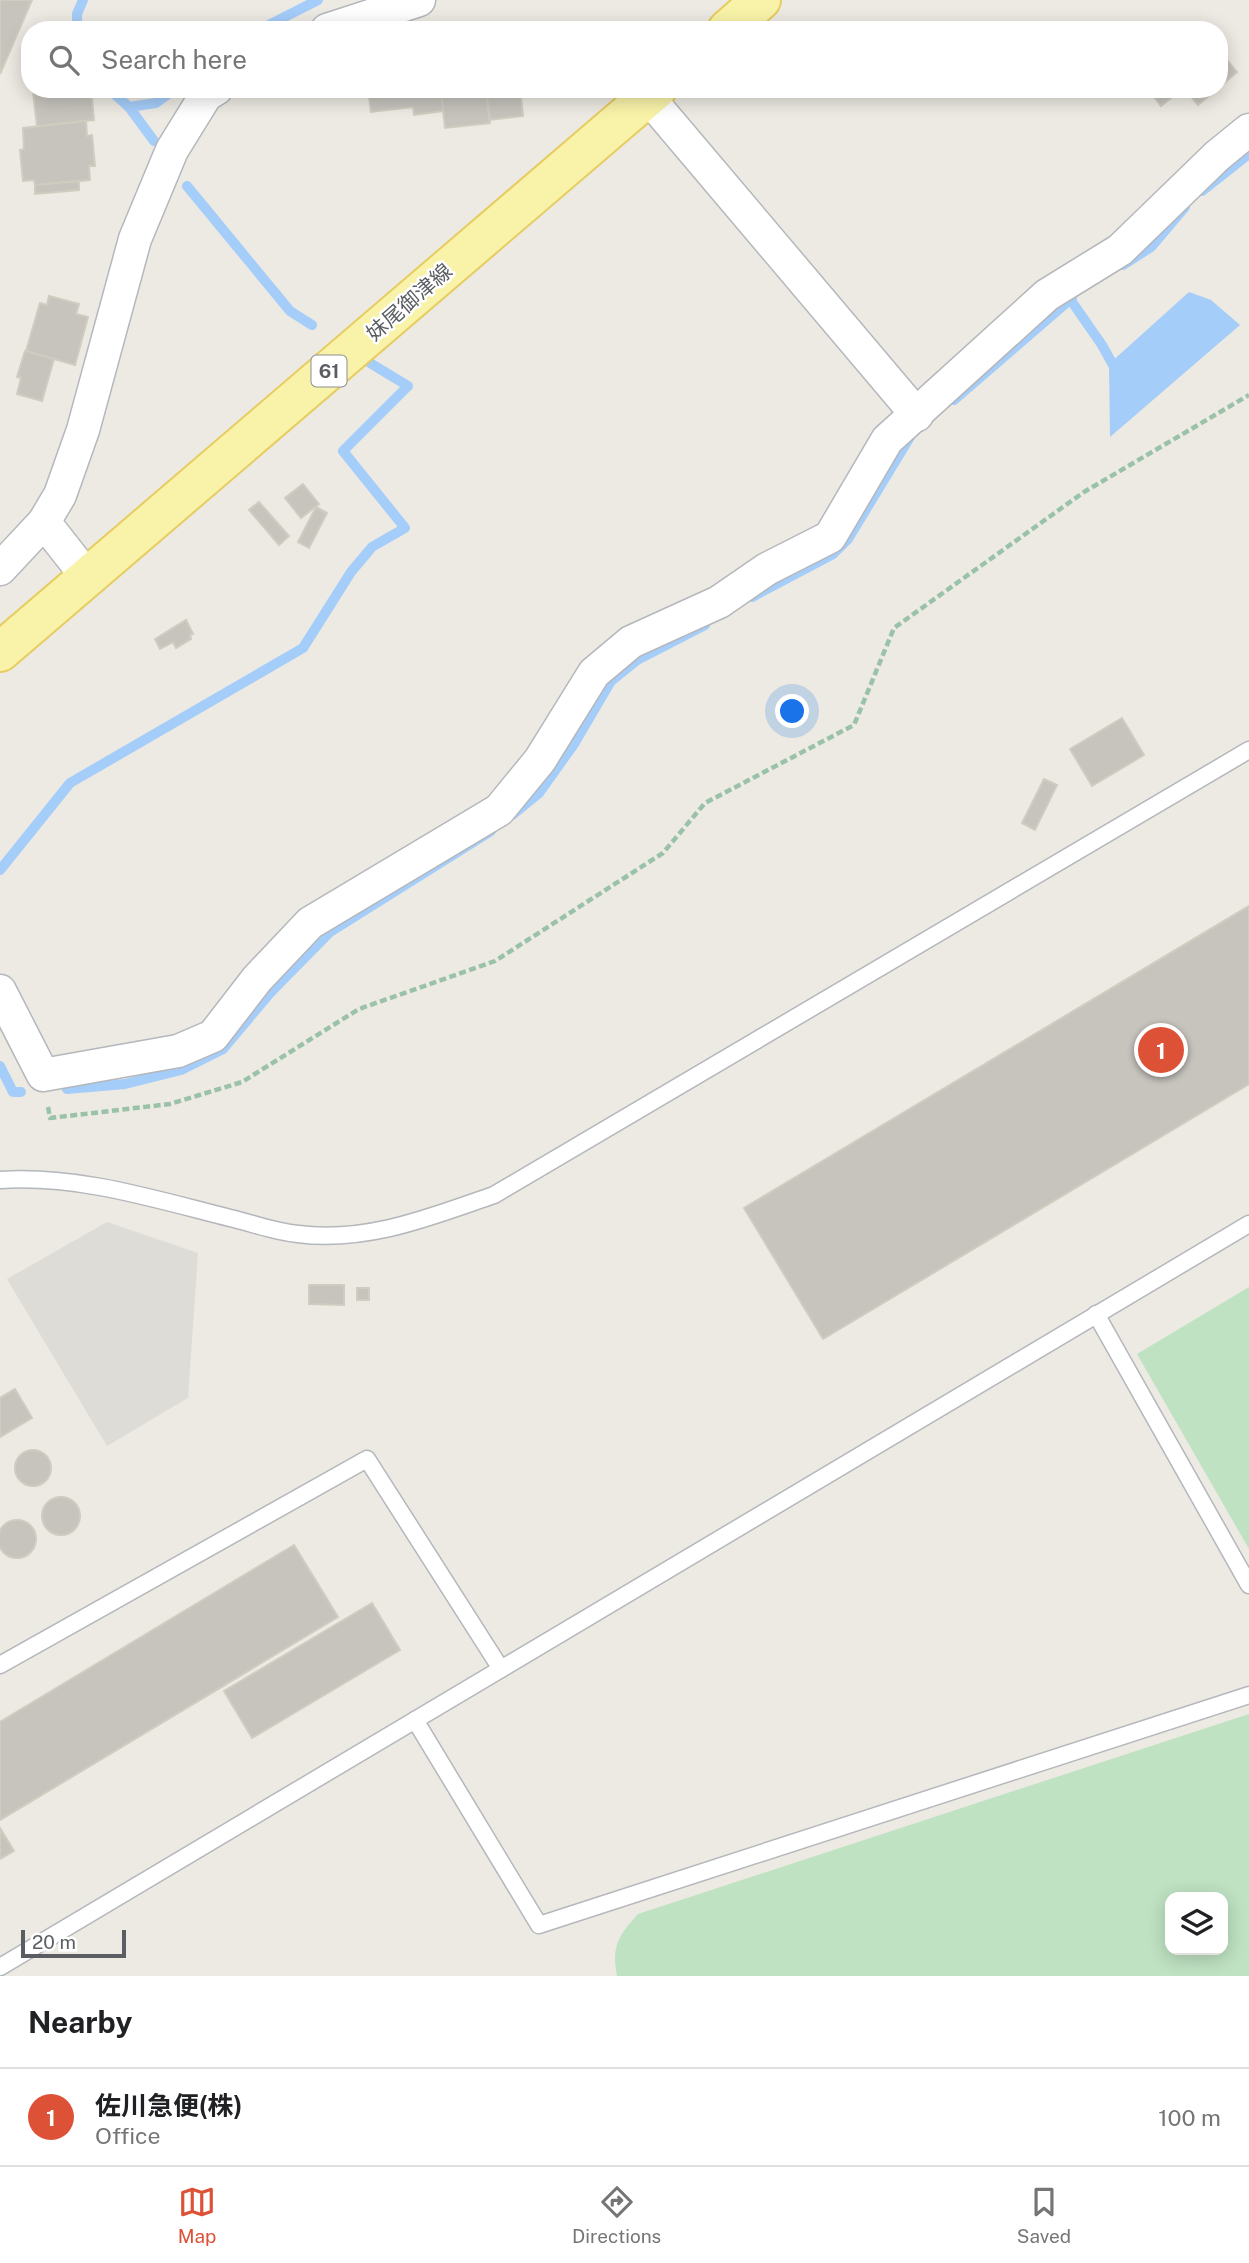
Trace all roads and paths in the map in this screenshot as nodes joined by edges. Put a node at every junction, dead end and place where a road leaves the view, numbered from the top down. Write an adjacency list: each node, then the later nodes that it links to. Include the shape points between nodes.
1 (419, 0): 3 (street)
2 (761, 0): 4 (main road)
3 (355, 21)
4 (737, 21)
5 (204, 98): 11 (street, via 172,150 135,239 83,430 60,495)
6 (647, 98): 13 (main road, 妹尾御津線 / 61)
7 (657, 98): 10 (street)
8 (1249, 130): 10 (street, via 1120,250 1047,295)
9 (1249, 395): 17 (path, via 1084,492 894,628 855,724 705,803 663,853 495,961 359,1009 242,1082 170,1104 50,1118)
10 (917, 415): 17 (street, via 887,440 830,537 767,569 719,602 631,642 594,673 540,760 499,810 310,923 213,1035 178,1051)
11 (44, 522): 12 (street); 13 (street)
12 (0, 569)
13 (88, 578): 14 (main road, 妹尾御津線 / 61)
14 (0, 652)
15 (1249, 750): 18 (lane, via 494,1195 398,1227 353,1236 297,1234 107,1187 56,1180)
16 (0, 991): 17 (street)
17 (43, 1075)
18 (0, 1180)
19 (1249, 1224): 20 (lane)
20 (1096, 1314): 21 (lane); 23 (lane)
21 (1249, 1585)
22 (0, 1665): 23 (lane, via 367,1458)
23 (501, 1669): 25 (lane)
24 (1249, 1695): 25 (lane, via 539,1925)
25 (415, 1720): 26 (lane)
26 (0, 1967)

